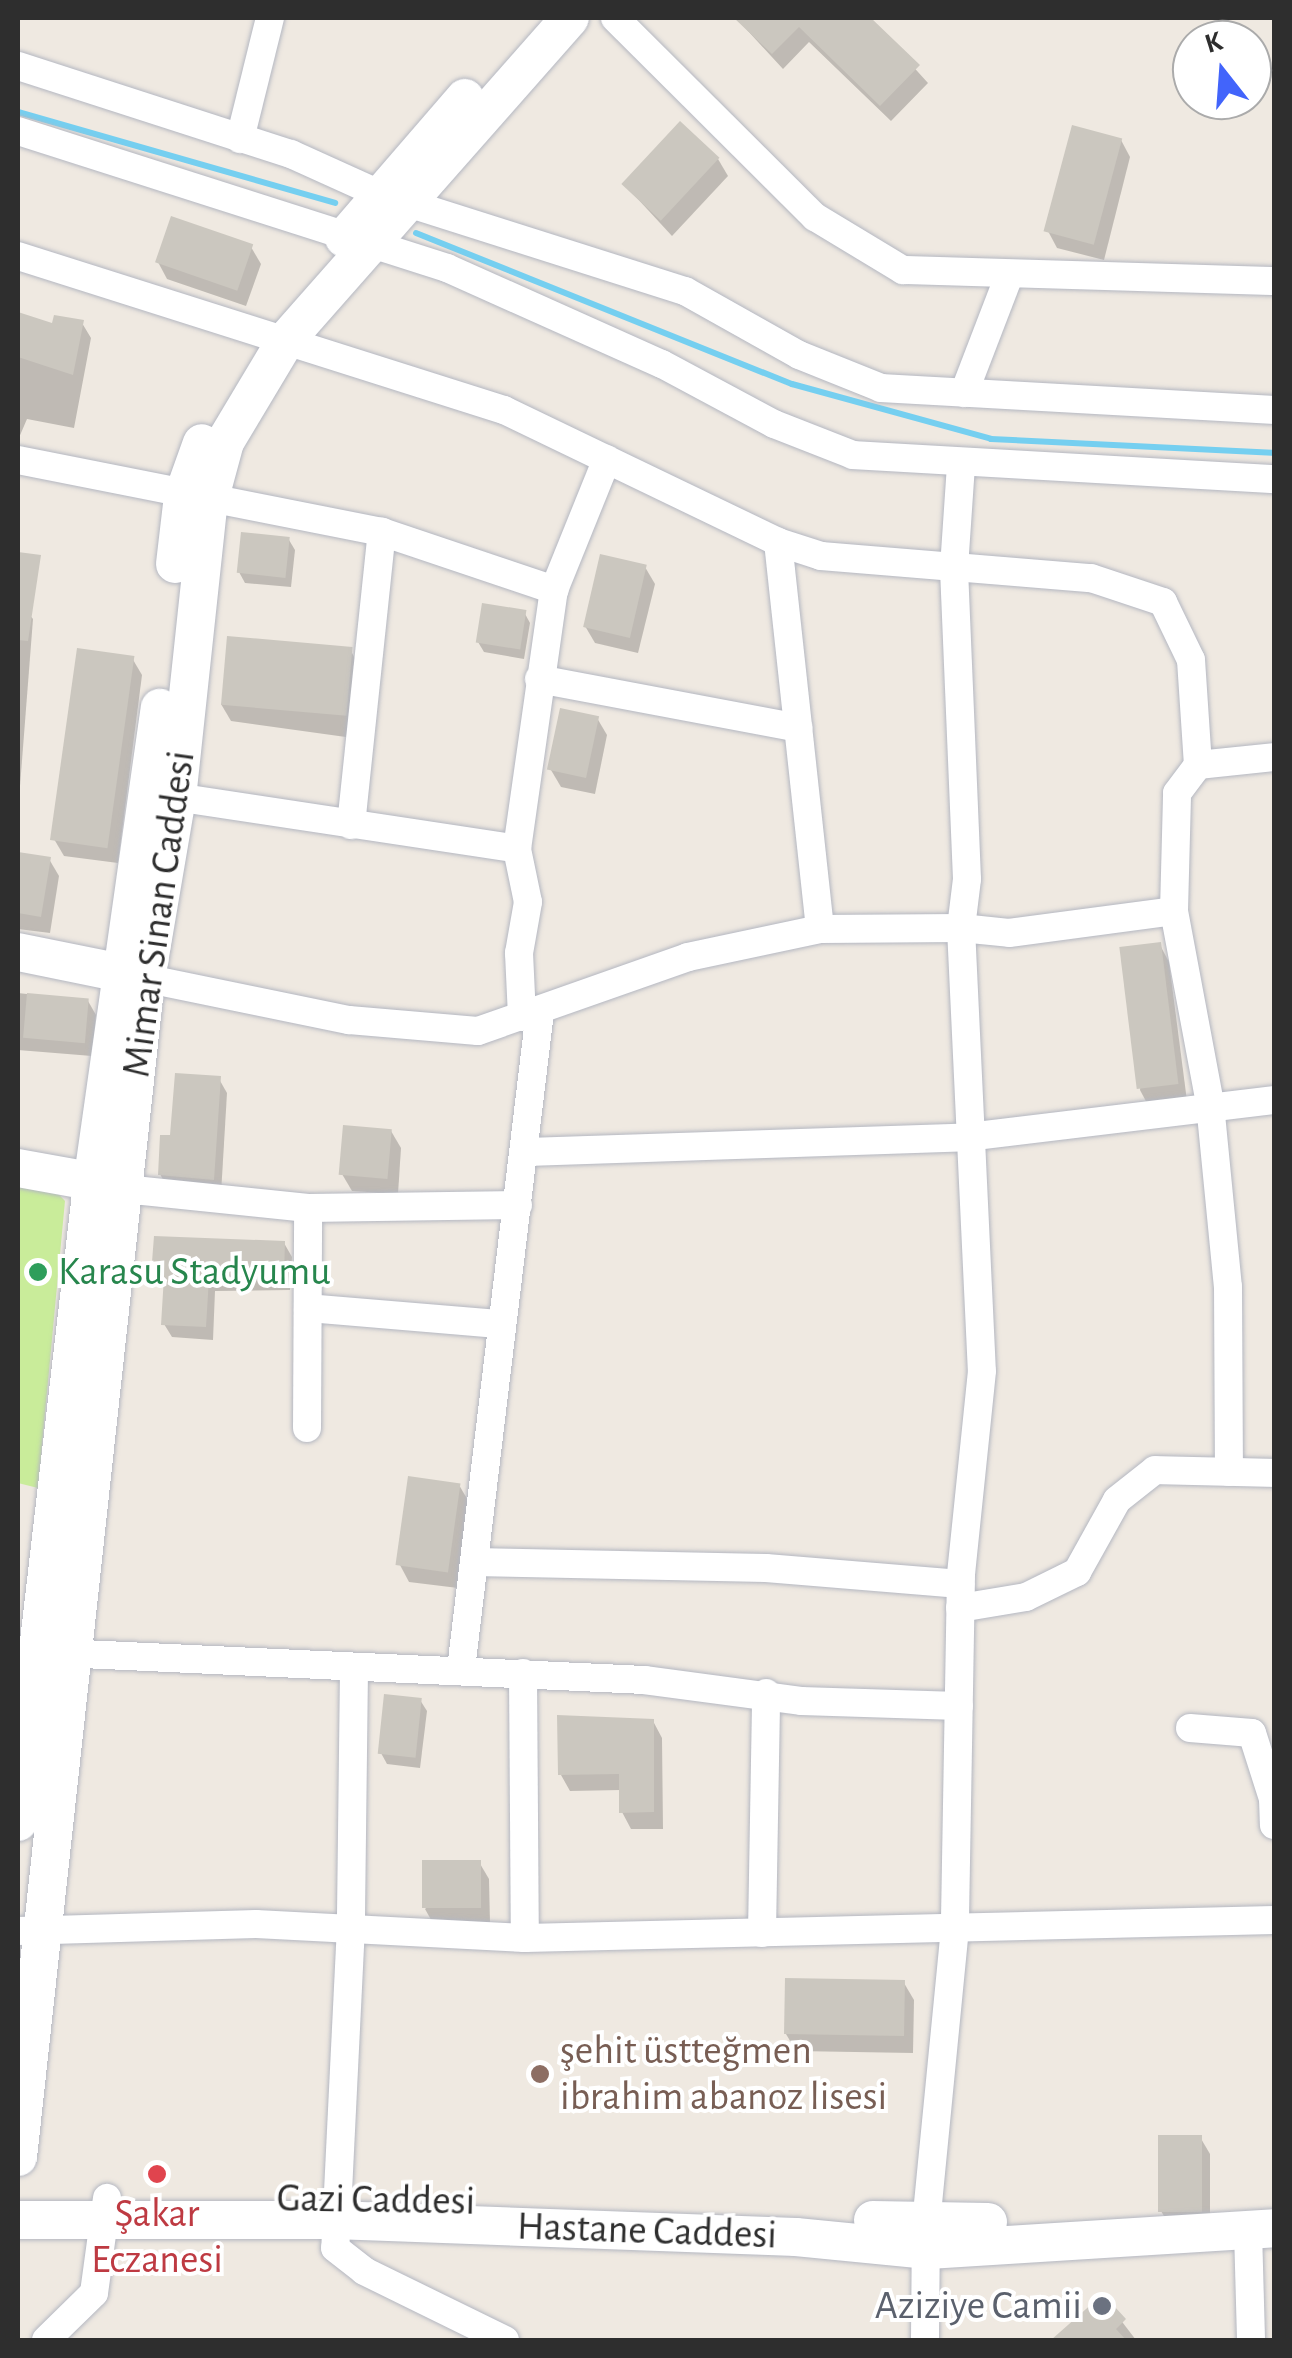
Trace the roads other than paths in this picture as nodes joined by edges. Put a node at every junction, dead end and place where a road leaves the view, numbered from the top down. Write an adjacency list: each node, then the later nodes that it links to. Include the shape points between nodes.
1 (268, 18): 7 (street)
2 (537, 18): 8 (main road, Mimar Sinan Caddesi)
3 (570, 18): 8 (main road, Mimar Sinan Caddesi)
4 (615, 18): 11 (street, via 815,217 902,270)
5 (18, 66): 7 (street)
6 (18, 131): 9 (street)
7 (240, 139): 8 (street)
8 (393, 198): 9 (main road, Mimar Sinan Caddesi); 14 (street, via 684,291 799,354 881,388)
9 (356, 242): 13 (main road, Mimar Sinan Caddesi); 18 (street, via 448,268 853,455)
10 (18, 256): 13 (street)
11 (1009, 276): 12 (street); 14 (street)
12 (1274, 281)
13 (278, 337): 16 (street, via 504,410); 20 (main road, Mimar Sinan Caddesi, via 203,442)
14 (964, 393): 15 (street)
15 (1274, 410)
16 (607, 459): 22 (street); 24 (street)
17 (18, 460): 20 (street)
18 (961, 465): 19 (street); 23 (street)
19 (1274, 478)
20 (196, 499): 21 (street); 29 (main road, Mimar Sinan Caddesi)
21 (382, 532): 24 (street); 30 (street)
22 (778, 542): 23 (street, via 821,556); 26 (street)
23 (954, 568): 28 (street, via 1091,578 1164,602 1191,660); 33 (street, via 967,879)
24 (554, 590): 25 (street)
25 (539, 679): 26 (street); 31 (street)
26 (798, 728): 34 (street)
27 (1274, 757): 28 (street)
28 (1198, 764): 32 (street, via 1177,792)
29 (164, 795): 30 (street); 36 (main road, Mimar Sinan Caddesi)
30 (351, 825): 31 (street)
31 (516, 849): 37 (street, via 528,902 519,953)
32 (1174, 911): 33 (street, via 1008,933); 39 (street)
33 (962, 928): 34 (street); 40 (street)
34 (820, 929): 37 (street, via 688,957)
35 (18, 952): 36 (main road)
36 (133, 976): 37 (street, via 349,1020 478,1031); 43 (main road, Mimar Sinan Caddesi)
37 (531, 1014): 41 (street)
38 (1274, 1100): 39 (street)
39 (1210, 1104): 40 (street); 49 (street, via 1228,1287)
40 (968, 1136): 41 (street); 52 (street, via 982,1371)
41 (526, 1152): 44 (street)
42 (18, 1168): 43 (main road)
43 (109, 1183): 45 (street); 53 (main road, Mimar Sinan Caddesi)
44 (518, 1205): 45 (street); 47 (street)
45 (308, 1208): 46 (street)
46 (308, 1308): 47 (street); 48 (street)
47 (499, 1324): 51 (street)
48 (306, 1428)
49 (1229, 1472): 50 (street); 52 (street, via 1155,1470 1117,1500 1077,1572 1026,1597)
50 (1274, 1473)
51 (474, 1562): 52 (street, via 766,1568); 55 (street)
52 (960, 1596): 58 (street)
53 (42, 1653): 54 (street); 60 (main road, Mimar Sinan Caddesi); 65 (main road, Mimar Sinan Caddesi)
54 (354, 1670): 55 (street); 63 (street)
55 (462, 1670): 56 (street)
56 (523, 1673): 57 (street); 67 (street)
57 (766, 1693): 58 (street, via 911,1709); 66 (street)
58 (958, 1706): 64 (street)
59 (1190, 1728): 61 (street, via 1252,1733 1273,1799)
60 (18, 1822)
61 (1274, 1826)
62 (1274, 1920): 64 (street)
63 (351, 1926): 65 (street); 67 (street); 71 (street)
64 (956, 1928): 66 (street); 74 (street)
65 (30, 1932): 68 (main road)
66 (762, 1933): 67 (street)
67 (525, 1938)
68 (18, 2157)
69 (18, 2198): 70 (main road)
70 (106, 2207): 71 (main road, Hastane Caddesi); 72 (main road, Hastane Caddesi); 75 (street, via 94,2293)
71 (335, 2208): 74 (main road, Hastane Caddesi, via 796,2236); 76 (street, via 335,2248 364,2271)
72 (18, 2220)
73 (1266, 2223): 74 (main road, Hastane Caddesi); 78 (street)
74 (927, 2236): 77 (street)
75 (46, 2340)
76 (505, 2340)
77 (925, 2340)
78 (1250, 2340)

